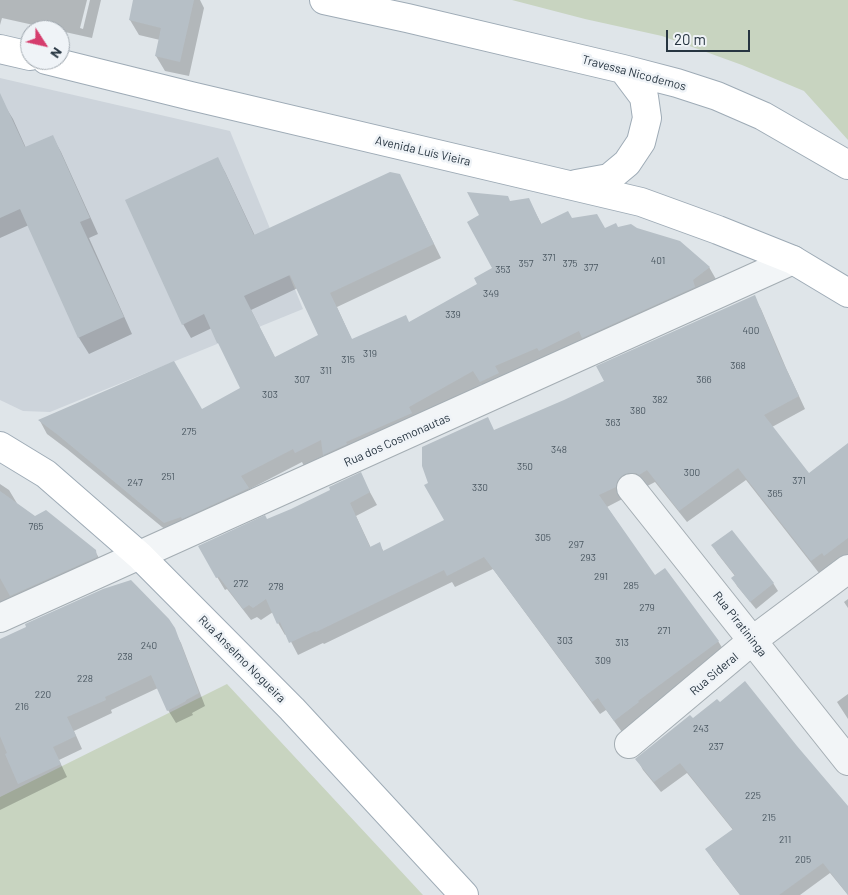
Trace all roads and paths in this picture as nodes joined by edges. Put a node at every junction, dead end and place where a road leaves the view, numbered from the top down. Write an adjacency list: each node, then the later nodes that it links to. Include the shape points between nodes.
1 (324, 0): 5 (main road, Travessa Nicodemos)
2 (0, 49): 3 (main road)
3 (20, 54)
4 (70, 66): 7 (main road, Avenida Luís Vieira)
5 (623, 69): 6 (main road, Travessa Nicodemos, via 717,96 763,116); 7 (main road, via 644,97 647,118 642,142 628,163 609,178)
6 (848, 165)
7 (570, 185): 8 (main road, Avenida Luís Vieira, via 640,202)
8 (794, 260): 9 (main road, Avenida Luís Vieira); 12 (street, Rua dos Cosmonautas)
9 (848, 293)
10 (0, 446): 12 (main road, Rua Anselmo Nogueira, via 46,474)
11 (632, 488): 15 (street, Rua Piratininga)
12 (140, 556): 14 (street, Rua dos Cosmonautas); 18 (main road, Rua Anselmo Nogueira, via 292,709)
13 (848, 569): 15 (street, Rua Sideral)
14 (0, 618)
15 (753, 640): 16 (street, Rua Sideral); 17 (street, Rua Piratininga)
16 (629, 744)
17 (848, 761)
18 (464, 895)

